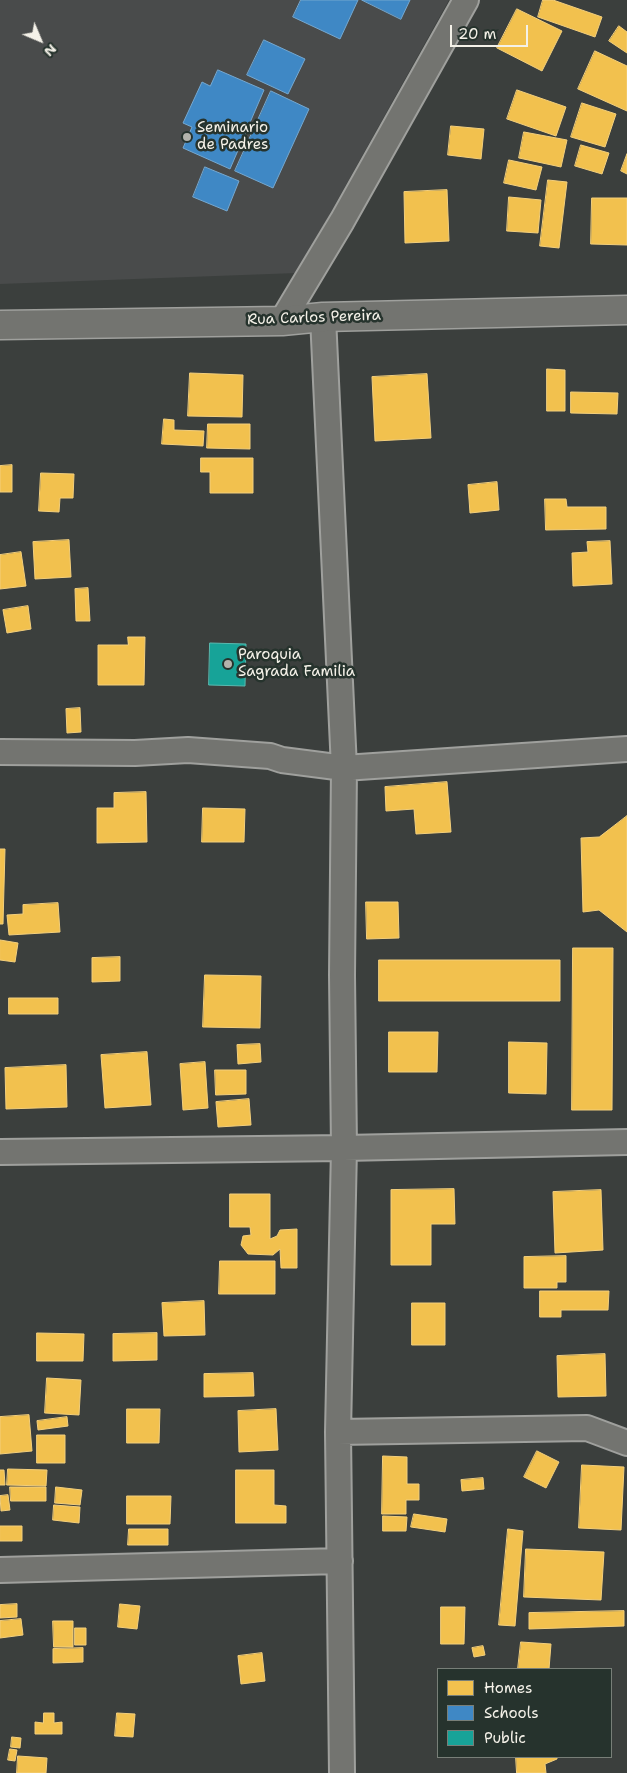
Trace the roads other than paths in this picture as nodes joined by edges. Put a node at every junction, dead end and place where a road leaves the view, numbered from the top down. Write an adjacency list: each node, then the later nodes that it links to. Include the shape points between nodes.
1 (466, 0): 4 (street)
2 (627, 310): 3 (main road, Rua Carlos Pereira)
3 (323, 317): 4 (main road, Rua Carlos Pereira); 8 (street)
4 (282, 321): 5 (main road, Rua Carlos Pereira)
5 (0, 325)
6 (627, 749): 8 (street)
7 (0, 752): 8 (street, via 188,750 270,756)
8 (344, 768): 10 (street)
9 (627, 1142): 10 (street)
10 (344, 1148): 11 (street); 12 (street)
11 (0, 1152)
12 (338, 1432): 13 (street, via 588,1428); 14 (street)
13 (627, 1443)
14 (340, 1561): 15 (street); 16 (street)
15 (0, 1570)
16 (342, 1773)

